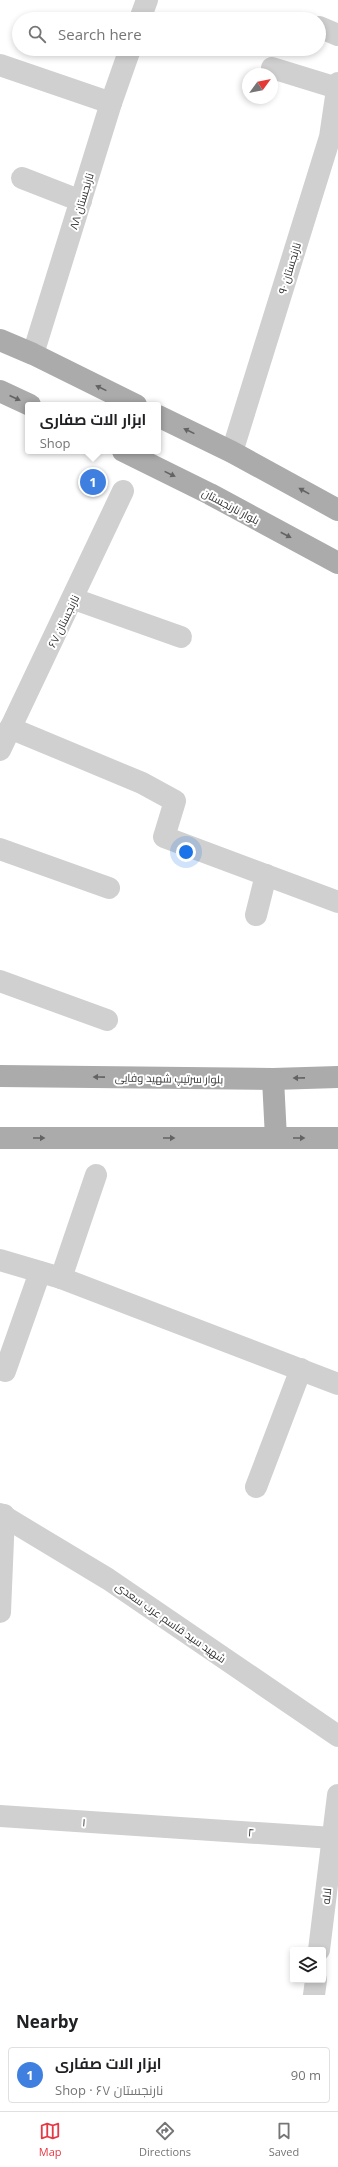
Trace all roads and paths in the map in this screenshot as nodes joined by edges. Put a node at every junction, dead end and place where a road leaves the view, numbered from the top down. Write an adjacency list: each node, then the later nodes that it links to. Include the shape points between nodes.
1 (147, 0): 2 (street)
2 (143, 12)
3 (326, 30): 4 (street)
4 (338, 35)
5 (128, 56): 9 (street, نارنجستان ۸۸)
6 (0, 65): 9 (street)
7 (278, 70): 8 (street)
8 (338, 86): 18 (street, نارنجستان ۹۰, via 330,137)
9 (111, 103): 11 (street, نارنجستان ۸۸)
10 (22, 178): 11 (street)
11 (81, 201): 13 (street, نارنجستان ۸۸)
12 (0, 340): 13 (main road)
13 (34, 354): 15 (main road, one-way to 13)
14 (0, 391): 16 (main road, one-way to 16)
15 (130, 402)
16 (25, 403)
17 (161, 417): 18 (main road, one-way to 17)
18 (232, 452): 21 (main road, one-way to 18)
19 (129, 454): 22 (main road, بلوار نارنجستان, one-way to 22)
20 (123, 491): 23 (street, نارنجستان ۶۷)
21 (338, 510)
22 (338, 563)
23 (74, 599): 24 (street); 25 (street, نارنجستان ۶۷)
24 (181, 637)
25 (10, 728): 26 (street, نارنجستان ۶۷); 28 (street, via 142,783 175,801 164,837)
26 (0, 750)
27 (0, 849): 29 (street)
28 (266, 875): 30 (street); 31 (street)
29 (109, 888)
30 (338, 902)
31 (256, 915)
32 (0, 981): 33 (street)
33 (107, 1020)
34 (0, 1076): 36 (main road, بلوار سرتیپ شهید وفایی, one-way to 34)
35 (338, 1077): 36 (main road, بلوار سرتیپ شهید وفایی, one-way to 36)
36 (273, 1079): 38 (main road)
37 (0, 1138): 38 (main road, one-way to 38)
38 (276, 1138): 39 (main road, one-way to 39)
39 (338, 1138)
40 (96, 1175): 43 (street)
41 (0, 1260): 42 (street)
42 (40, 1272): 43 (street); 45 (street)
43 (61, 1278): 44 (street)
44 (300, 1369): 46 (street); 47 (street)
45 (5, 1371)
46 (338, 1384)
47 (256, 1487)
48 (2, 1515): 49 (street); 50 (street, شهید سید قاسم عرب سعدی, via 108,1579)
49 (1, 1602)
50 (338, 1736)
51 (338, 1795): 54 (street, لاله)
52 (0, 1816): 53 (street, ۱)
53 (169, 1827): 54 (street, ۲)
54 (333, 1838): 55 (street, لاله)
55 (326, 1950)
56 (316, 1983): 57 (street)
57 (314, 1995)

